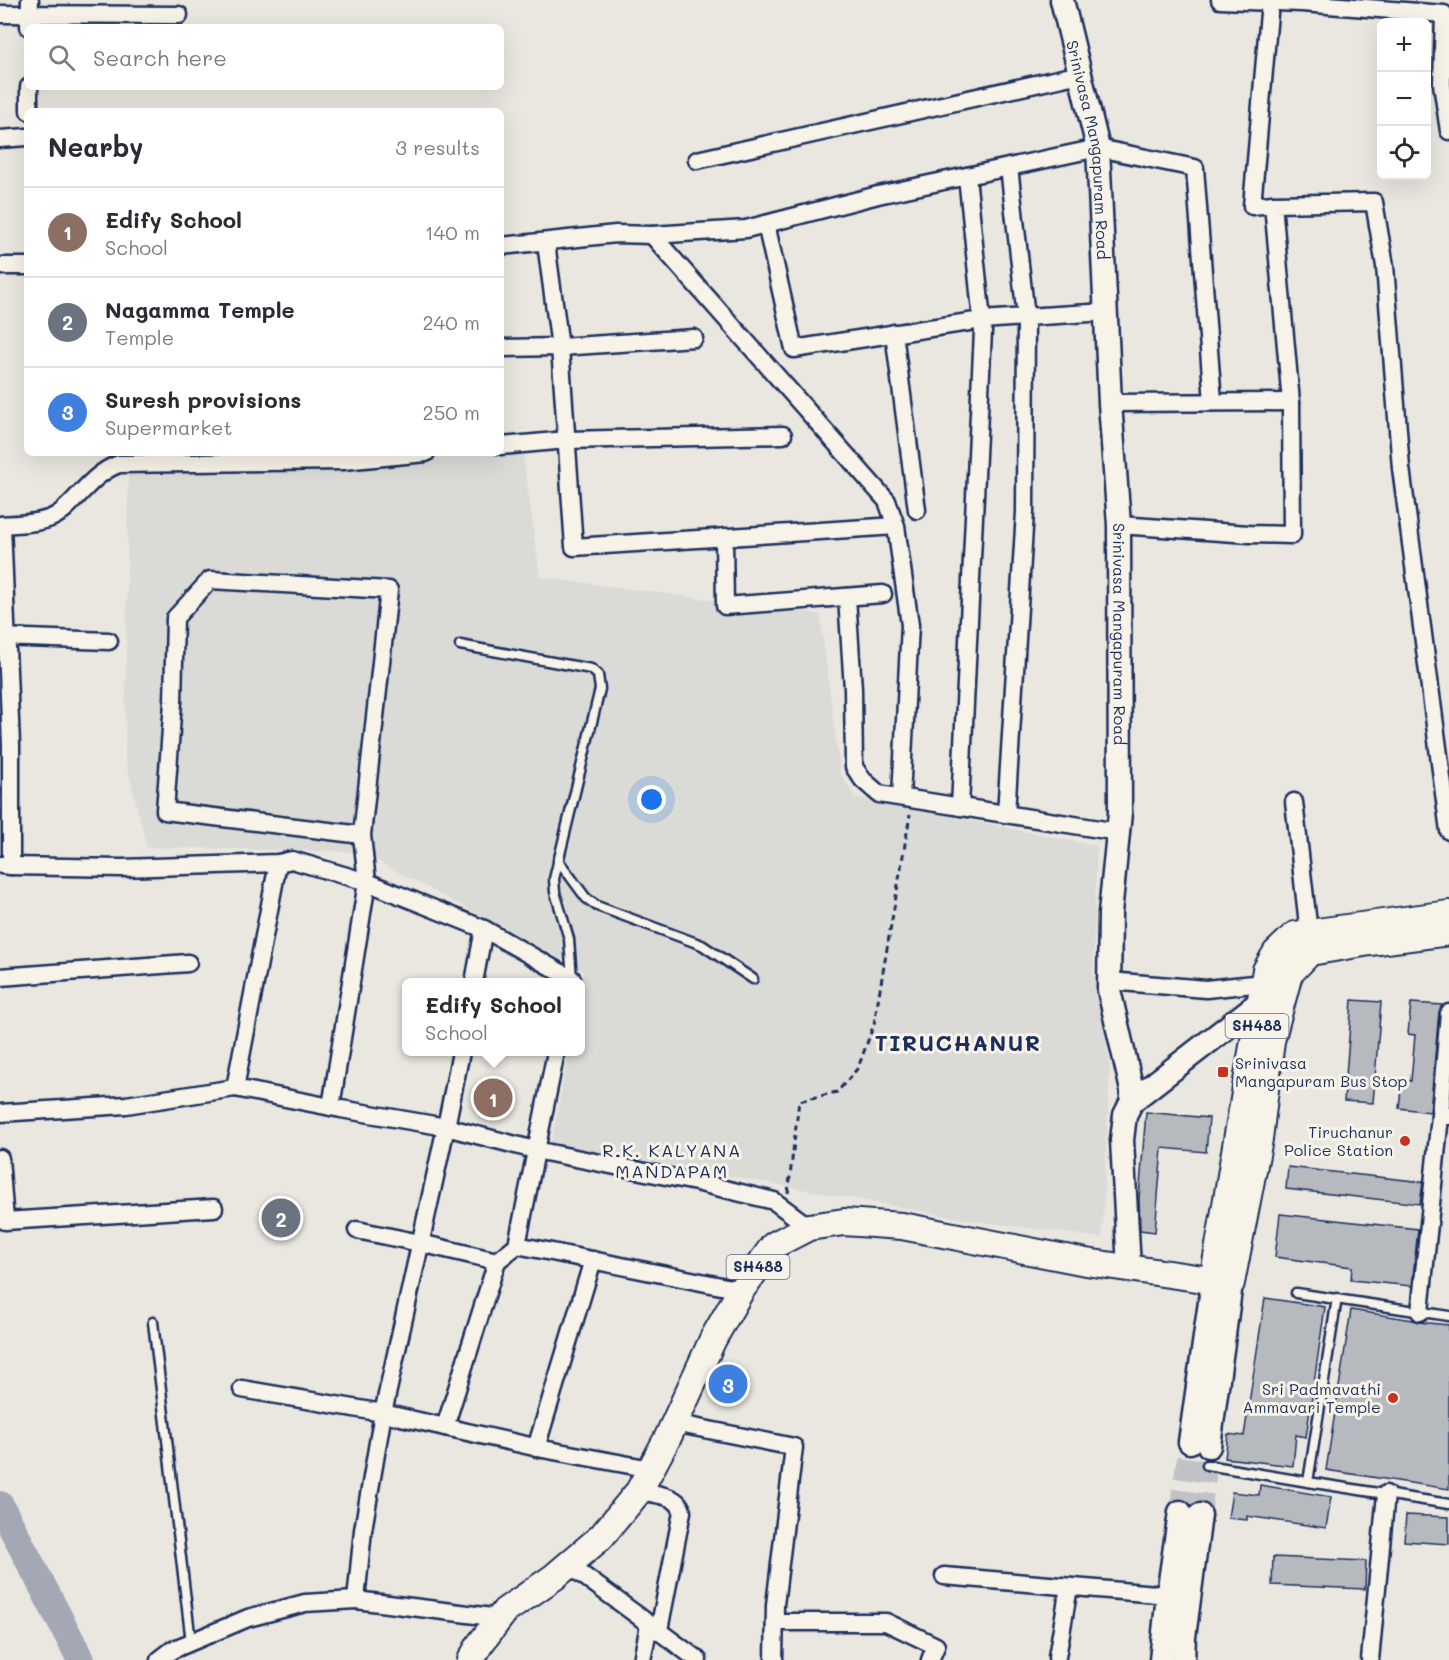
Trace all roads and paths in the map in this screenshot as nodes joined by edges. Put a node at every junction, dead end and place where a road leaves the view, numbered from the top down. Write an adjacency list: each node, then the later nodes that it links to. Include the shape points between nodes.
1 (1062, 0): 9 (street, Srinivasa Mangapuram Road)
2 (1220, 0): 3 (street)
3 (1247, 1): 4 (street)
4 (1269, 2): 5 (street); 19 (street, via 1252,206)
5 (1444, 7): 12 (street, via 1442,84)
6 (0, 14): 7 (street)
7 (29, 14): 8 (street)
8 (179, 15)
9 (1080, 74): 15 (street, Srinivasa Mangapuram Road); 16 (street)
10 (29, 90): 11 (street)
11 (28, 108)
12 (1449, 131)
13 (24, 137): 14 (street)
14 (0, 139)
15 (1098, 148): 17 (street); 26 (street, Srinivasa Mangapuram Road); 34 (street, via 1195,168)
16 (697, 160)
17 (1009, 167): 18 (street); 27 (street)
18 (967, 176): 20 (street); 28 (street)
19 (1273, 204): 35 (street); 55 (street, via 1374,202 1385,266 1401,468)
20 (766, 224): 21 (street, via 746,229); 29 (street, via 794,349)
21 (652, 234): 22 (street, via 616,234); 44 (street, via 887,501)
22 (546, 243): 23 (street); 31 (street)
23 (504, 246)
24 (0, 266): 25 (street)
25 (24, 266)
26 (1106, 312): 27 (street); 33 (street, Srinivasa Mangapuram Road)
27 (1026, 317): 28 (street); 54 (street, via 1025,512)
28 (982, 320): 29 (street); 53 (street)
29 (894, 333): 41 (street)
30 (694, 339): 31 (street)
31 (560, 347): 32 (street); 37 (street)
32 (504, 348)
33 (1110, 402): 34 (street); 43 (street, Srinivasa Mangapuram Road)
34 (1213, 402): 35 (street)
35 (1292, 402): 43 (street, via 1292,535)
36 (783, 435): 37 (street)
37 (567, 440): 38 (street); 45 (street, via 574,547)
38 (504, 446)
39 (364, 456): 40 (street)
40 (343, 457): 42 (street, via 118,464 98,475 54,516)
41 (917, 510)
42 (1, 525): 48 (street)
43 (1119, 525): 56 (street, Srinivasa Mangapuram Road)
44 (896, 526): 45 (street); 51 (street, via 910,625)
45 (724, 537): 47 (street, via 725,606)
46 (883, 594): 47 (street)
47 (847, 597): 51 (street, via 854,767 879,794)
48 (3, 637): 49 (street); 60 (street, via 11,745)
49 (109, 641)
50 (460, 645): 58 (lane, via 591,669 598,675 600,689)
51 (907, 798): 53 (street); 86 (path, via 874,1024 858,1068 837,1092 799,1101)
52 (1294, 802): 65 (street)
53 (960, 807): 54 (street)
54 (1006, 814): 56 (street)
55 (1449, 831)
56 (1118, 832): 72 (street, Srinivasa Mangapuram Road, via 1110,913)
57 (362, 835): 57 (street, via 165,811 175,618 210,580 389,590); 61 (street)
58 (558, 860): 70 (lane, via 555,892 569,939); 71 (lane, via 586,898 597,906 702,945)
59 (278, 862): 60 (street, via 121,868); 61 (street, via 292,860); 77 (street)
60 (6, 866)
61 (367, 882): 63 (street); 79 (street)
62 (1449, 914): 65 (main road, SH488)
63 (484, 929): 68 (street); 69 (street)
64 (1449, 932): 94 (main road, SH488, via 1310,952 1288,974 1271,1041 1259,1139)
65 (1309, 933): 73 (main road, SH488, via 1295,935 1276,953 1266,970)
66 (188, 963): 67 (street)
67 (0, 977)
68 (475, 978)
69 (566, 978)
70 (571, 978)
71 (753, 979)
72 (1109, 981): 73 (street); 78 (street, Srinivasa Mangapuram Road)
73 (1262, 992): 78 (street); 94 (main road, SH488)
74 (1449, 1013): 81 (street)
75 (460, 1056): 82 (street)
76 (555, 1056): 83 (street)
77 (235, 1088): 79 (street); 80 (street, via 126,1105)
78 (1132, 1101): 93 (street, Srinivasa Mangapuram Road, via 1125,1115 1122,1140)
79 (331, 1107): 82 (street)
80 (0, 1113)
81 (1445, 1116): 98 (street)
82 (446, 1127): 83 (street); 89 (street)
83 (535, 1150): 86 (street, via 696,1182 774,1201); 90 (street)
84 (0, 1158): 85 (street, via 5,1221)
85 (214, 1208)
86 (786, 1210): 87 (street)
87 (809, 1227): 93 (main road, SH488, via 844,1222 902,1226); 95 (main road, SH488, via 774,1245)
88 (357, 1230): 89 (street)
89 (420, 1243): 92 (street); 102 (street)
90 (517, 1245): 91 (street); 92 (street)
91 (593, 1260): 95 (street); 105 (street)
92 (497, 1261): 104 (street)
93 (1129, 1269): 94 (main road, SH488)
94 (1228, 1283): 106 (street)
95 (741, 1290): 103 (main road, SH488)
96 (1296, 1293): 97 (lane)
97 (1337, 1299): 98 (lane); 108 (lane)
98 (1420, 1312): 99 (lane)
99 (1449, 1316)
100 (153, 1322): 119 (lane)
101 (242, 1389): 102 (street)
102 (383, 1413): 104 (street); 115 (street)
103 (674, 1423): 107 (main road, SH488); 117 (street, via 794,1447)
104 (445, 1427): 105 (street)
105 (536, 1448): 107 (street)
106 (1202, 1451): 108 (lane)
107 (645, 1480): 111 (main road, SH488, via 601,1537); 118 (street, via 676,1500 682,1512)
108 (1308, 1482): 109 (lane)
109 (1386, 1494): 110 (lane); 129 (street)
110 (1449, 1504)
111 (569, 1564): 116 (main road, SH488); 118 (street)
112 (944, 1576): 113 (street)
113 (1069, 1587): 114 (street); 120 (street)
114 (1168, 1595): 127 (street); 128 (street, via 1190,1514)
115 (356, 1599): 116 (street); 119 (street, via 305,1603 248,1618)
116 (500, 1618): 122 (main road, SH488)
117 (775, 1622): 125 (street); 126 (street, via 886,1622 936,1646)
118 (654, 1628): 123 (street); 124 (street)
119 (191, 1643): 121 (street)
120 (1057, 1657)
121 (159, 1660)
122 (471, 1660)
123 (642, 1660)
124 (698, 1660)
125 (774, 1660)
126 (930, 1660)
127 (1161, 1660)
128 (1183, 1660)
129 (1370, 1660)

